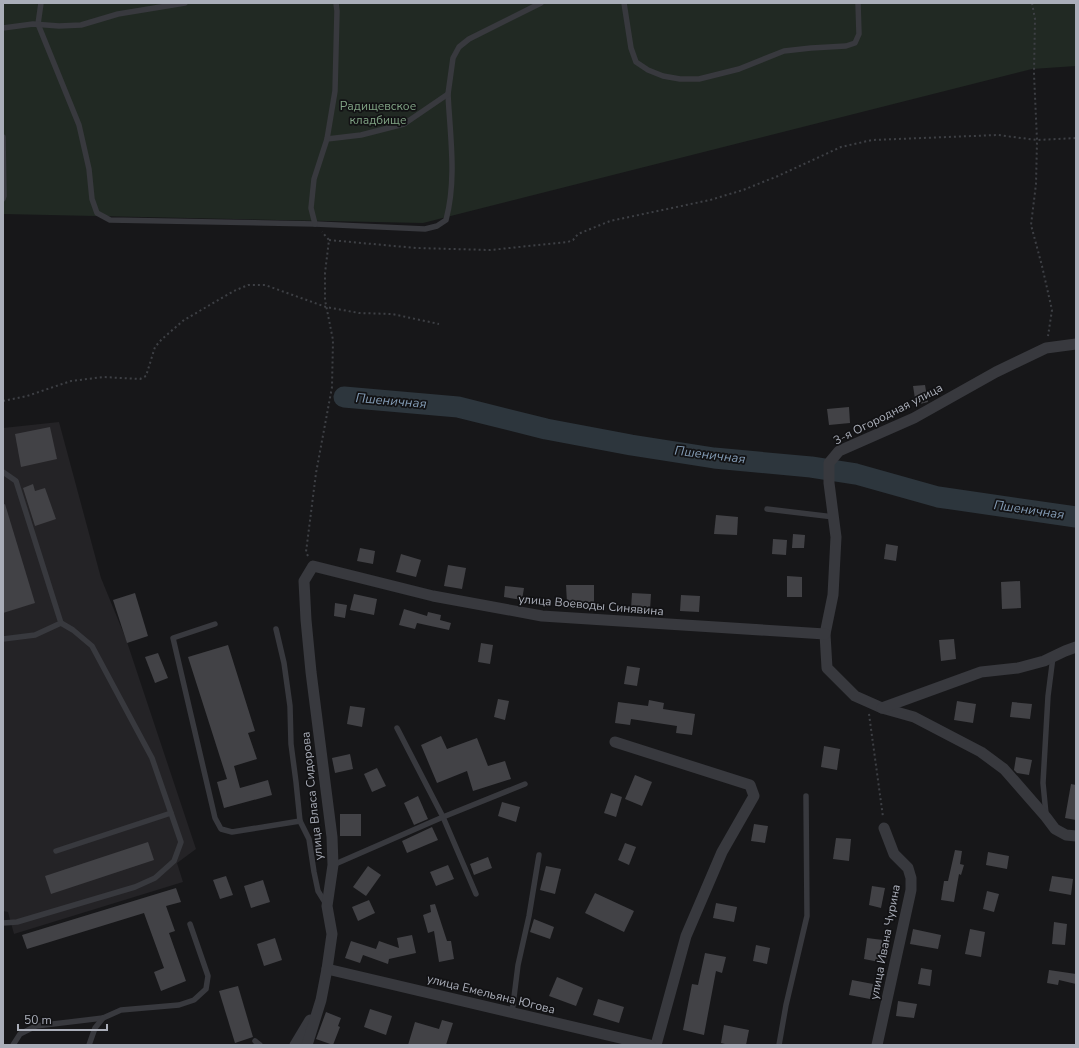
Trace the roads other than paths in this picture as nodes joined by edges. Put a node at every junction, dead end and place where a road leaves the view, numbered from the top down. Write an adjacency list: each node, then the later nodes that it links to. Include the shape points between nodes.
1 (41, 3): 7 (lane)
2 (185, 3): 7 (lane, via 118,14 81,25)
3 (336, 3): 11 (lane, via 338,11 334,91)
4 (541, 3): 9 (lane, via 469,39 459,47 453,58)
5 (624, 3): 6 (lane, via 631,48 636,62 663,76 698,79 739,70 784,51 855,43 859,34)
6 (858, 3)
7 (38, 24): 8 (lane); 13 (lane, via 79,125 89,169 92,199 97,212 110,220)
8 (3, 28)
9 (448, 94): 11 (lane, via 404,124 361,135); 13 (lane, via 452,176 450,208 446,220 425,229)
10 (3, 137): 12 (lane)
11 (327, 139): 13 (lane, via 314,179 311,208)
12 (3, 197)
13 (315, 224)
14 (1076, 344): 17 (street, 3-я Огородная улица, via 1046,348 996,372 914,418 840,451 829,463)
15 (3, 472): 19 (lane, via 16,481)
16 (767, 509): 17 (lane)
17 (834, 517): 22 (street, 3-я Огородная улица, via 836,537 833,595)
18 (312, 566): 22 (street, улица Воеводы Синявина, via 433,596 542,616); 39 (street, улица Власа Сидорова, via 304,582 306,620 332,837)
19 (61, 623): 23 (lane, via 35,635); 31 (lane, via 92,646 152,758)
20 (215, 624): 34 (lane, via 173,638 215,818 221,829 232,832)
21 (276, 628): 34 (lane, via 290,706 290,744)
22 (825, 634): 26 (street, 3-я Огородная улица, via 827,668 855,696)
23 (3, 639)
24 (1076, 647): 25 (street)
25 (1053, 657): 26 (street, via 1018,668 980,672); 33 (lane, via 1043,783)
26 (882, 708): 33 (street, 3-я Огородная улица, via 914,717 981,752 1004,769)
27 (397, 728): 32 (lane)
28 (615, 742): 53 (street, via 750,786 754,796 722,852 686,936)
29 (525, 784): 32 (lane)
30 (806, 796): 54 (lane, via 807,916)
31 (171, 813): 37 (lane); 42 (lane, via 181,842 174,861 155,878 128,890)
32 (443, 817): 39 (lane); 40 (lane)
33 (1046, 817): 36 (street, 3-я Огородная улица, via 1055,829 1066,835)
34 (300, 821): 41 (lane, via 309,838 318,891)
35 (884, 828): 55 (street, улица Ивана Чурина, via 894,854 908,868 911,890)
36 (1076, 836)
37 (56, 850)
38 (539, 855): 46 (lane, via 518,965)
39 (333, 865): 41 (street, улица Власа Сидорова)
40 (476, 894)
41 (327, 906): 44 (street, улица Власа Сидорова, via 332,934)
42 (3, 924)
43 (190, 924): 47 (lane, via 208,976 206,989 194,1000 179,1005 121,1010)
44 (327, 969): 45 (street, улица Власа Сидорова); 46 (street, улица Емельяна Югова)
45 (321, 1000): 50 (street); 51 (street, улица Власа Сидорова)
46 (512, 1013): 52 (street, улица Емельяна Югова)
47 (103, 1018): 48 (lane, via 36,1026 20,1034); 49 (lane, via 95,1028)
48 (13, 1045)
49 (89, 1045)
50 (295, 1045)
51 (307, 1045)
52 (650, 1045)
53 (656, 1045)
54 (779, 1045)
55 (877, 1045)

